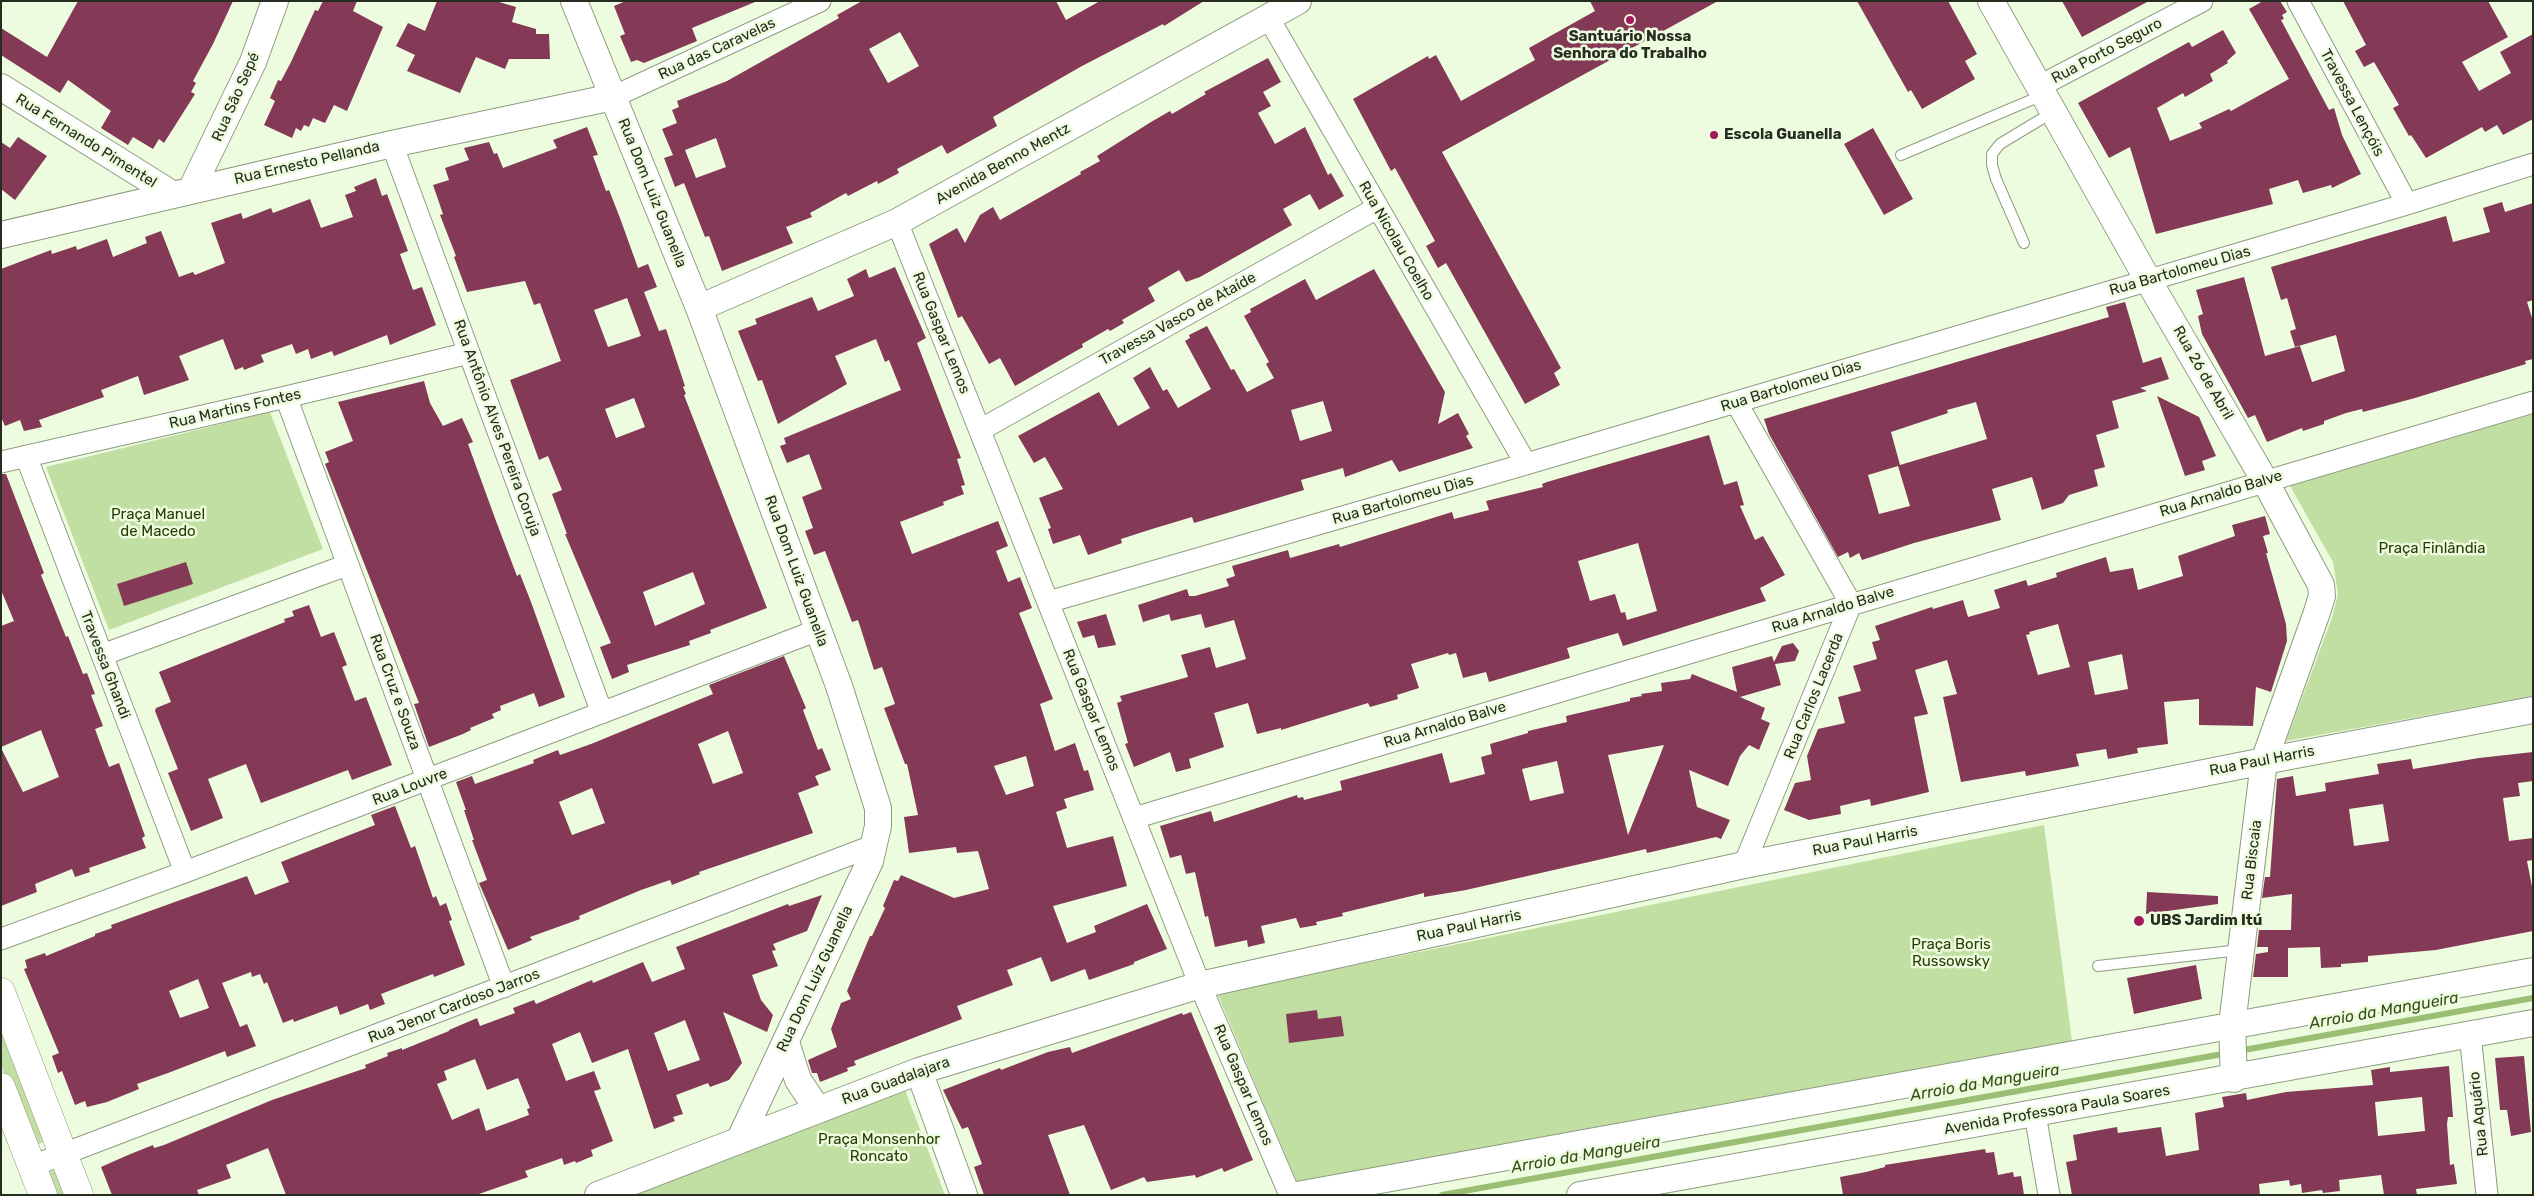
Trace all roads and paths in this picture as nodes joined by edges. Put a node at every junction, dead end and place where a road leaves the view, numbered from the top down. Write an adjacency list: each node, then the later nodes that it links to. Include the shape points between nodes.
1 (275, 1): 15 (street, Rua São Sepé, via 253,62)
2 (574, 1): 10 (street, Rua Dom Luiz Guanella)
3 (820, 1): 10 (street, Rua das Caravelas)
4 (1298, 1): 8 (street, Avenida Benno Mentz)
5 (1991, 1): 11 (street, Rua 26 de Abril)
6 (2202, 1): 11 (street, Rua Porto Seguro)
7 (2298, 1): 16 (street, Travessa Lençóis)
8 (1268, 17): 17 (street, Rua Nicolau Coelho); 18 (street, Avenida Benno Mentz)
9 (1, 87): 15 (street, Rua Fernando Pimentel)
10 (613, 97): 12 (street, Rua Ernesto Pellanda); 22 (street, Rua Dom Luiz Guanella)
11 (2045, 98): 13 (lane); 20 (lane, via 1992,154 1996,179); 21 (street, Rua 26 de Abril)
12 (392, 144): 15 (street, Rua Ernesto Pellanda); 23 (street, Rua Antônio Alves Pereira Coruja)
13 (1901, 155)
14 (2533, 164): 16 (street, Rua Bartolomeu Dias)
15 (182, 192): 19 (street, Rua Ernesto Pellanda)
16 (2407, 204): 21 (street, Rua Bartolomeu Dias)
17 (1377, 208): 27 (street, Travessa Vasco de Ataíde); 30 (street, Rua Nicolau Coelho)
18 (897, 222): 22 (street, Avenida Benno Mentz); 27 (street, Rua Gaspar Lemos)
19 (1, 235)
20 (2024, 243)
21 (2148, 280): 25 (street, Rua Bartolomeu Dias); 31 (street, Rua 26 de Abril)
22 (699, 308): 35 (street, Rua Dom Luiz Guanella)
23 (469, 353): 24 (street, Rua Martins Fontes); 38 (street, Rua Antônio Alves Pereira Coruja)
24 (286, 398): 28 (street, Rua Martins Fontes); 32 (street, Rua Cruz e Souza)
25 (1736, 402): 30 (street, Rua Bartolomeu Dias); 34 (street)
26 (2533, 402): 31 (street, Rua Arnaldo Balve)
27 (980, 430): 33 (street, Rua Gaspar Lemos)
28 (26, 456): 29 (street, Rua Martins Fontes); 36 (street, Travessa Ghandi)
29 (1, 462)
30 (1526, 464): 33 (street, Rua Bartolomeu Dias)
31 (2265, 481): 34 (street, Rua Arnaldo Balve); 39 (street, Rua 26 de Abril, via 2317,574 2322,596)
32 (348, 564): 36 (street); 40 (street, Rua Cruz e Souza)
33 (1048, 602): 41 (street, Rua Gaspar Lemos)
34 (1851, 604): 41 (street, Rua Arnaldo Balve); 43 (street, Rua Carlos Lacerda)
35 (818, 630): 38 (street, Rua Louvre); 42 (street, Rua Dom Luiz Guanella, via 878,808)
36 (102, 655): 44 (street, Travessa Ghandi)
37 (2533, 710): 39 (street, Rua Paul Harris)
38 (602, 712): 40 (street, Rua Louvre)
39 (2264, 761): 43 (street, Rua Paul Harris); 46 (street, Rua Biscaia)
40 (427, 780): 44 (street, Rua Louvre); 50 (street, Rua Cruz e Souza)
41 (1134, 818): 49 (street, Rua Gaspar Lemos)
42 (874, 845): 50 (street, Rua Jenor Cardoso Jarros); 54 (street, Rua Dom Luiz Guanella, via 870,861)
43 (1744, 865): 49 (street, Rua Paul Harris)
44 (185, 872): 45 (street, Rua Louvre)
45 (1, 940)
46 (2241, 950): 47 (lane); 55 (street, Rua Biscaia)
47 (2098, 966)
48 (2533, 971): 55 (street, Avenida Professora Paula Soares)
49 (1200, 985): 56 (street, Rua Guadalajara); 68 (street, Rua Gaspar Lemos)
50 (504, 987): 61 (street, Rua Jenor Cardoso Jarros)
51 (1, 992): 61 (main road)
52 (2533, 1023): 53 (street, Avenida Professora Paula Soares)
53 (2470, 1034): 55 (street, Avenida Professora Paula Soares); 71 (street, Rua Aquário)
54 (786, 1042): 58 (street, via 798,1080); 60 (street, Rua Dom Luiz Guanella)
55 (2233, 1052): 59 (street, Avenida Professora Paula Soares); 69 (street, Avenida Professora Paula Soares)
56 (919, 1071): 58 (street, Rua Guadalajara); 67 (street)
57 (1, 1086): 62 (main road)
58 (818, 1110): 60 (street, Rua Guadalajara)
59 (2034, 1114): 63 (street, Avenida Professora Paula Soares); 70 (street)
60 (740, 1139): 66 (street, Rua Guadalajara)
61 (63, 1154): 62 (street, Rua Jenor Cardoso Jarros); 65 (main road)
62 (32, 1166): 64 (main road)
63 (1589, 1194)
64 (43, 1195)
65 (78, 1195)
66 (598, 1195)
67 (964, 1195)
68 (1290, 1195)
69 (1297, 1195)
70 (2049, 1195)
71 (2488, 1195)

